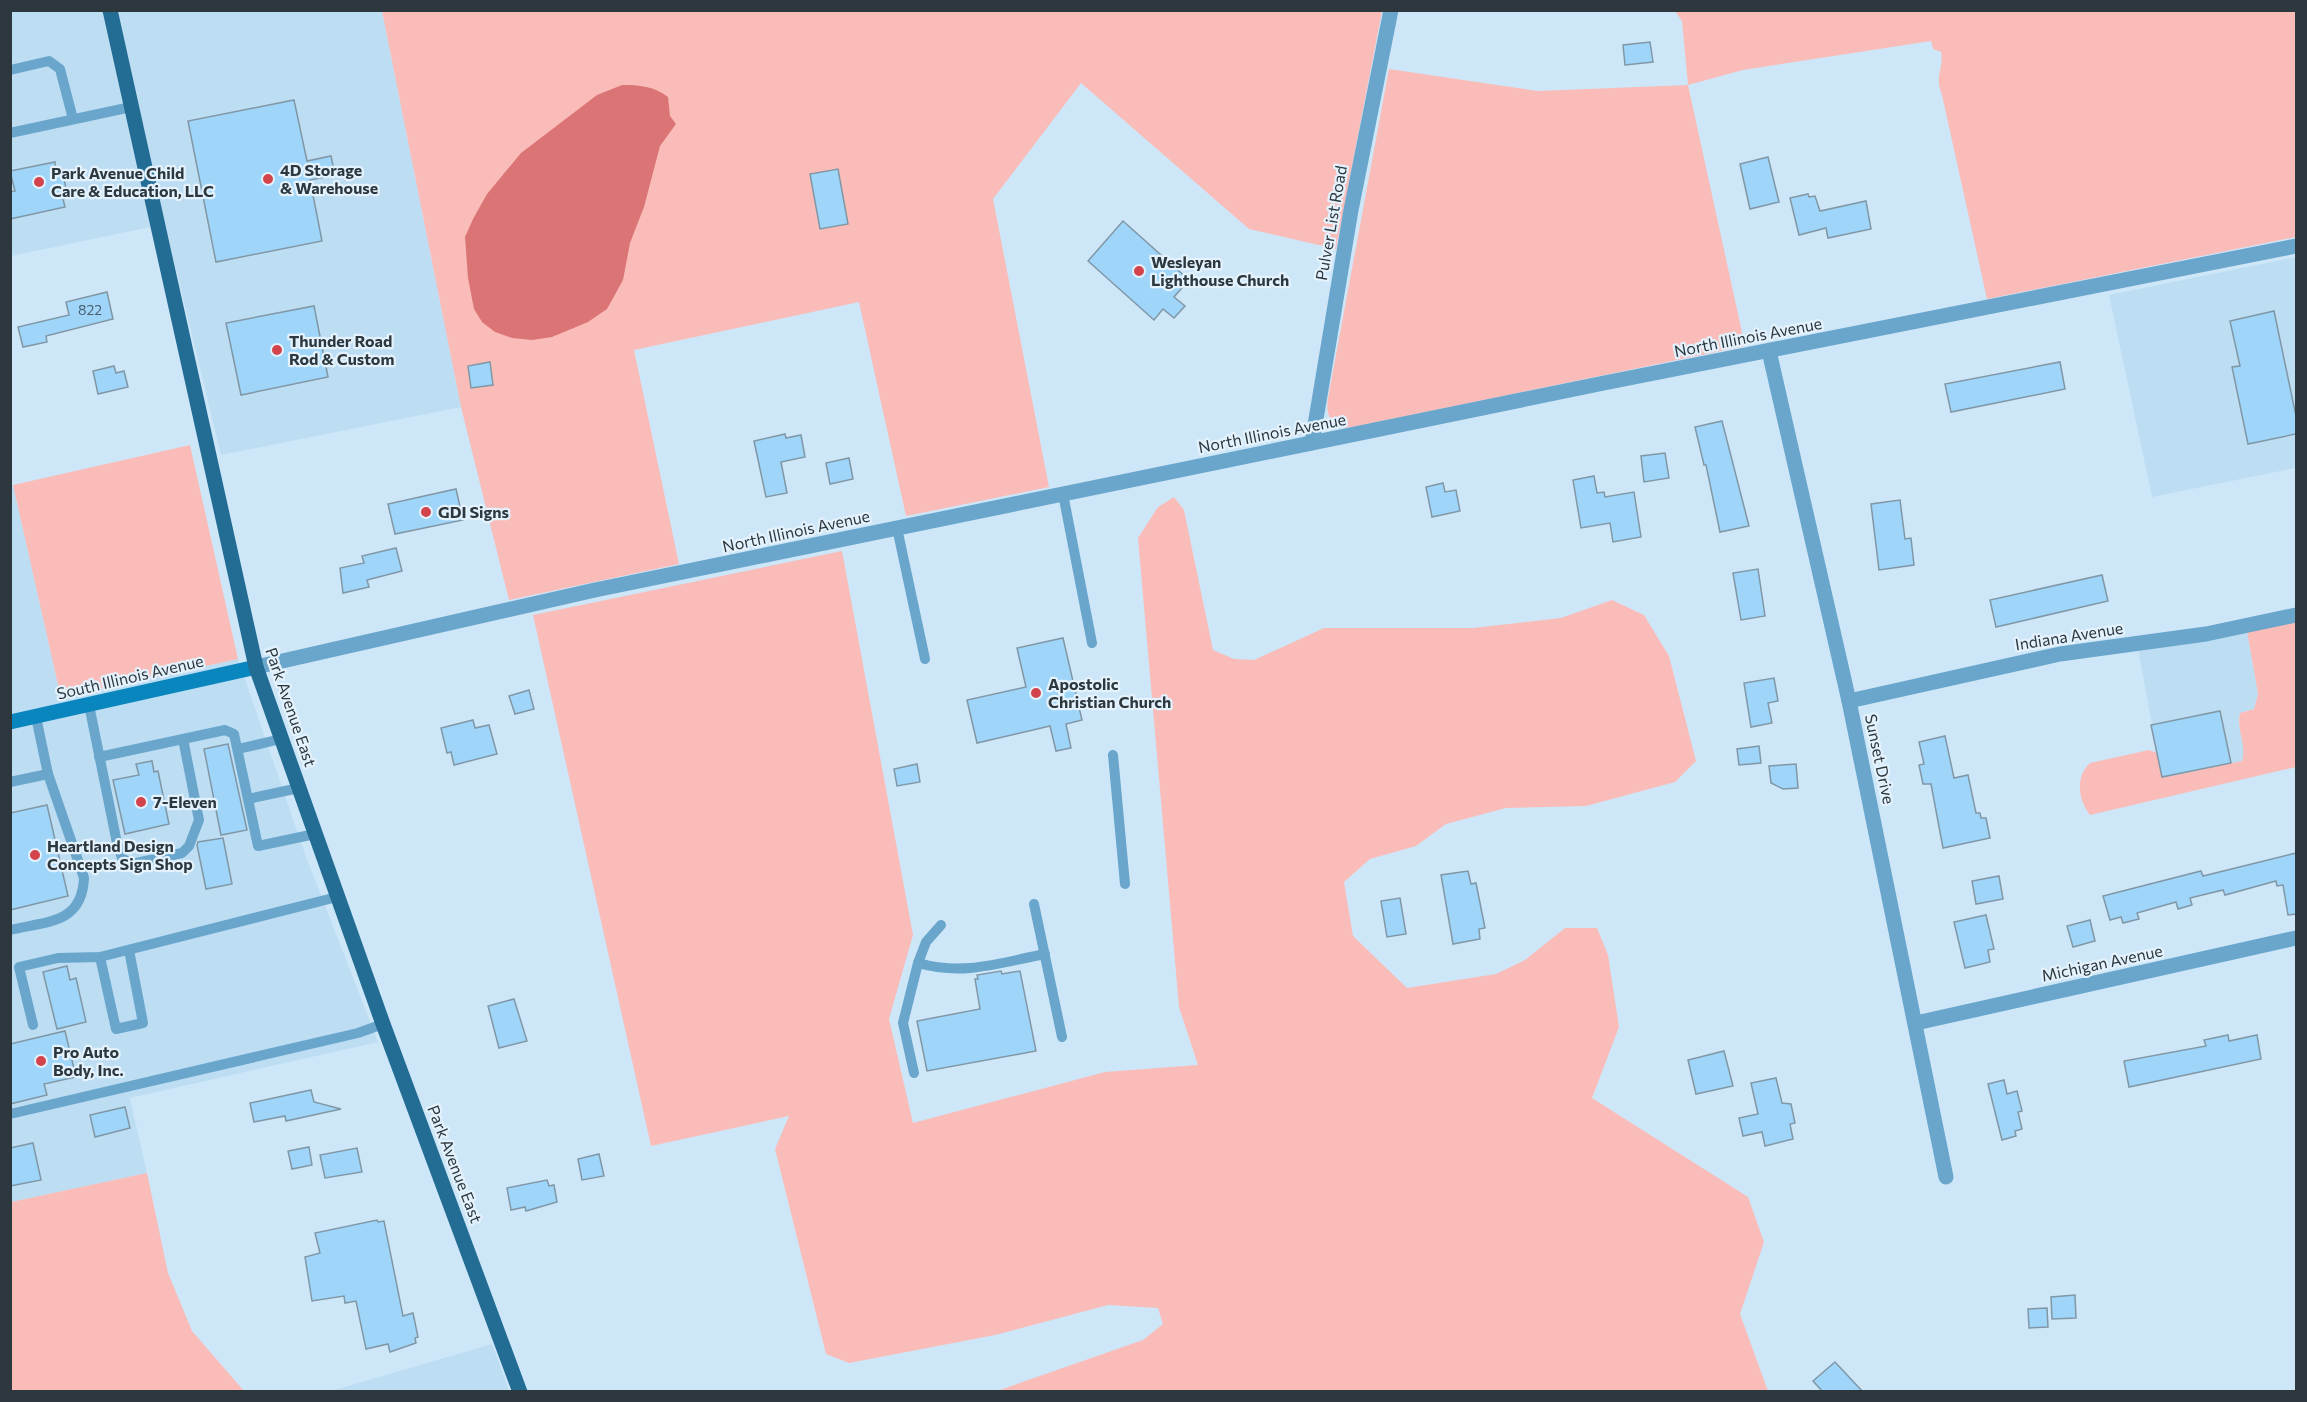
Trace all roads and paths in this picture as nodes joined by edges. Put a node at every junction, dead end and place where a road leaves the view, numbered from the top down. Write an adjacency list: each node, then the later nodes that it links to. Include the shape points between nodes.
1 (110, 10): 4 (main road, Park Avenue East)
2 (1391, 10): 9 (street, Pulver List Road)
3 (10, 70): 5 (lane, via 55,63)
4 (131, 107): 5 (lane); 15 (main road, Park Avenue East)
5 (73, 119): 6 (lane)
6 (10, 133)
7 (2296, 246): 8 (street, North Illinois Avenue)
8 (1769, 351): 9 (street, North Illinois Avenue); 16 (street, Sunset Drive)
9 (1311, 443): 10 (street, North Illinois Avenue)
10 (1063, 494): 11 (street, North Illinois Avenue); 13 (lane)
11 (897, 528): 14 (lane); 15 (street, North Illinois Avenue, via 486,613)
12 (2296, 615): 16 (street, Indiana Avenue, via 2196,636 2060,654)
13 (1092, 643)
14 (925, 659)
15 (256, 667): 17 (main road, South Illinois Avenue); 21 (main road, Park Avenue East)
16 (1849, 701): 40 (street, Sunset Drive)
17 (89, 705): 18 (main road, South Illinois Avenue); 24 (lane)
18 (36, 717): 19 (main road, South Illinois Avenue); 25 (lane)
19 (10, 722)
20 (183, 739): 22 (lane, via 225,730 234,734); 24 (lane); 24 (lane, via 199,820 189,846 182,853 132,864 122,858)
21 (281, 739): 22 (lane); 27 (main road, Park Avenue East)
22 (238, 749): 28 (lane)
23 (1113, 755): 30 (lane)
24 (99, 758)
25 (48, 774): 26 (lane); 34 (lane, via 84,879 83,896 77,909 63,917)
26 (10, 782)
27 (299, 788): 28 (lane); 29 (main road, Park Avenue East)
28 (248, 799): 29 (lane, via 258,846)
29 (315, 834): 31 (main road, Park Avenue East)
30 (1125, 884)
31 (337, 897): 36 (lane); 41 (main road, Park Avenue East)
32 (1034, 904): 37 (lane)
33 (941, 925): 39 (lane, via 926,942)
34 (10, 930)
35 (2296, 938): 40 (street, Michigan Avenue)
36 (129, 950): 38 (lane); 38 (lane, via 143,1023 116,1029)
37 (1045, 954): 39 (lane, via 969,970 942,970); 43 (lane)
38 (100, 957): 42 (lane, via 58,958 19,967)
39 (918, 963): 44 (lane, via 903,1023)
40 (1916, 1023): 46 (street, Sunset Drive)
41 (382, 1024): 45 (lane, via 358,1033); 47 (main road, Park Avenue East)
42 (33, 1025)
43 (1062, 1037)
44 (914, 1073)
45 (10, 1114)
46 (1946, 1177)
47 (520, 1392)

